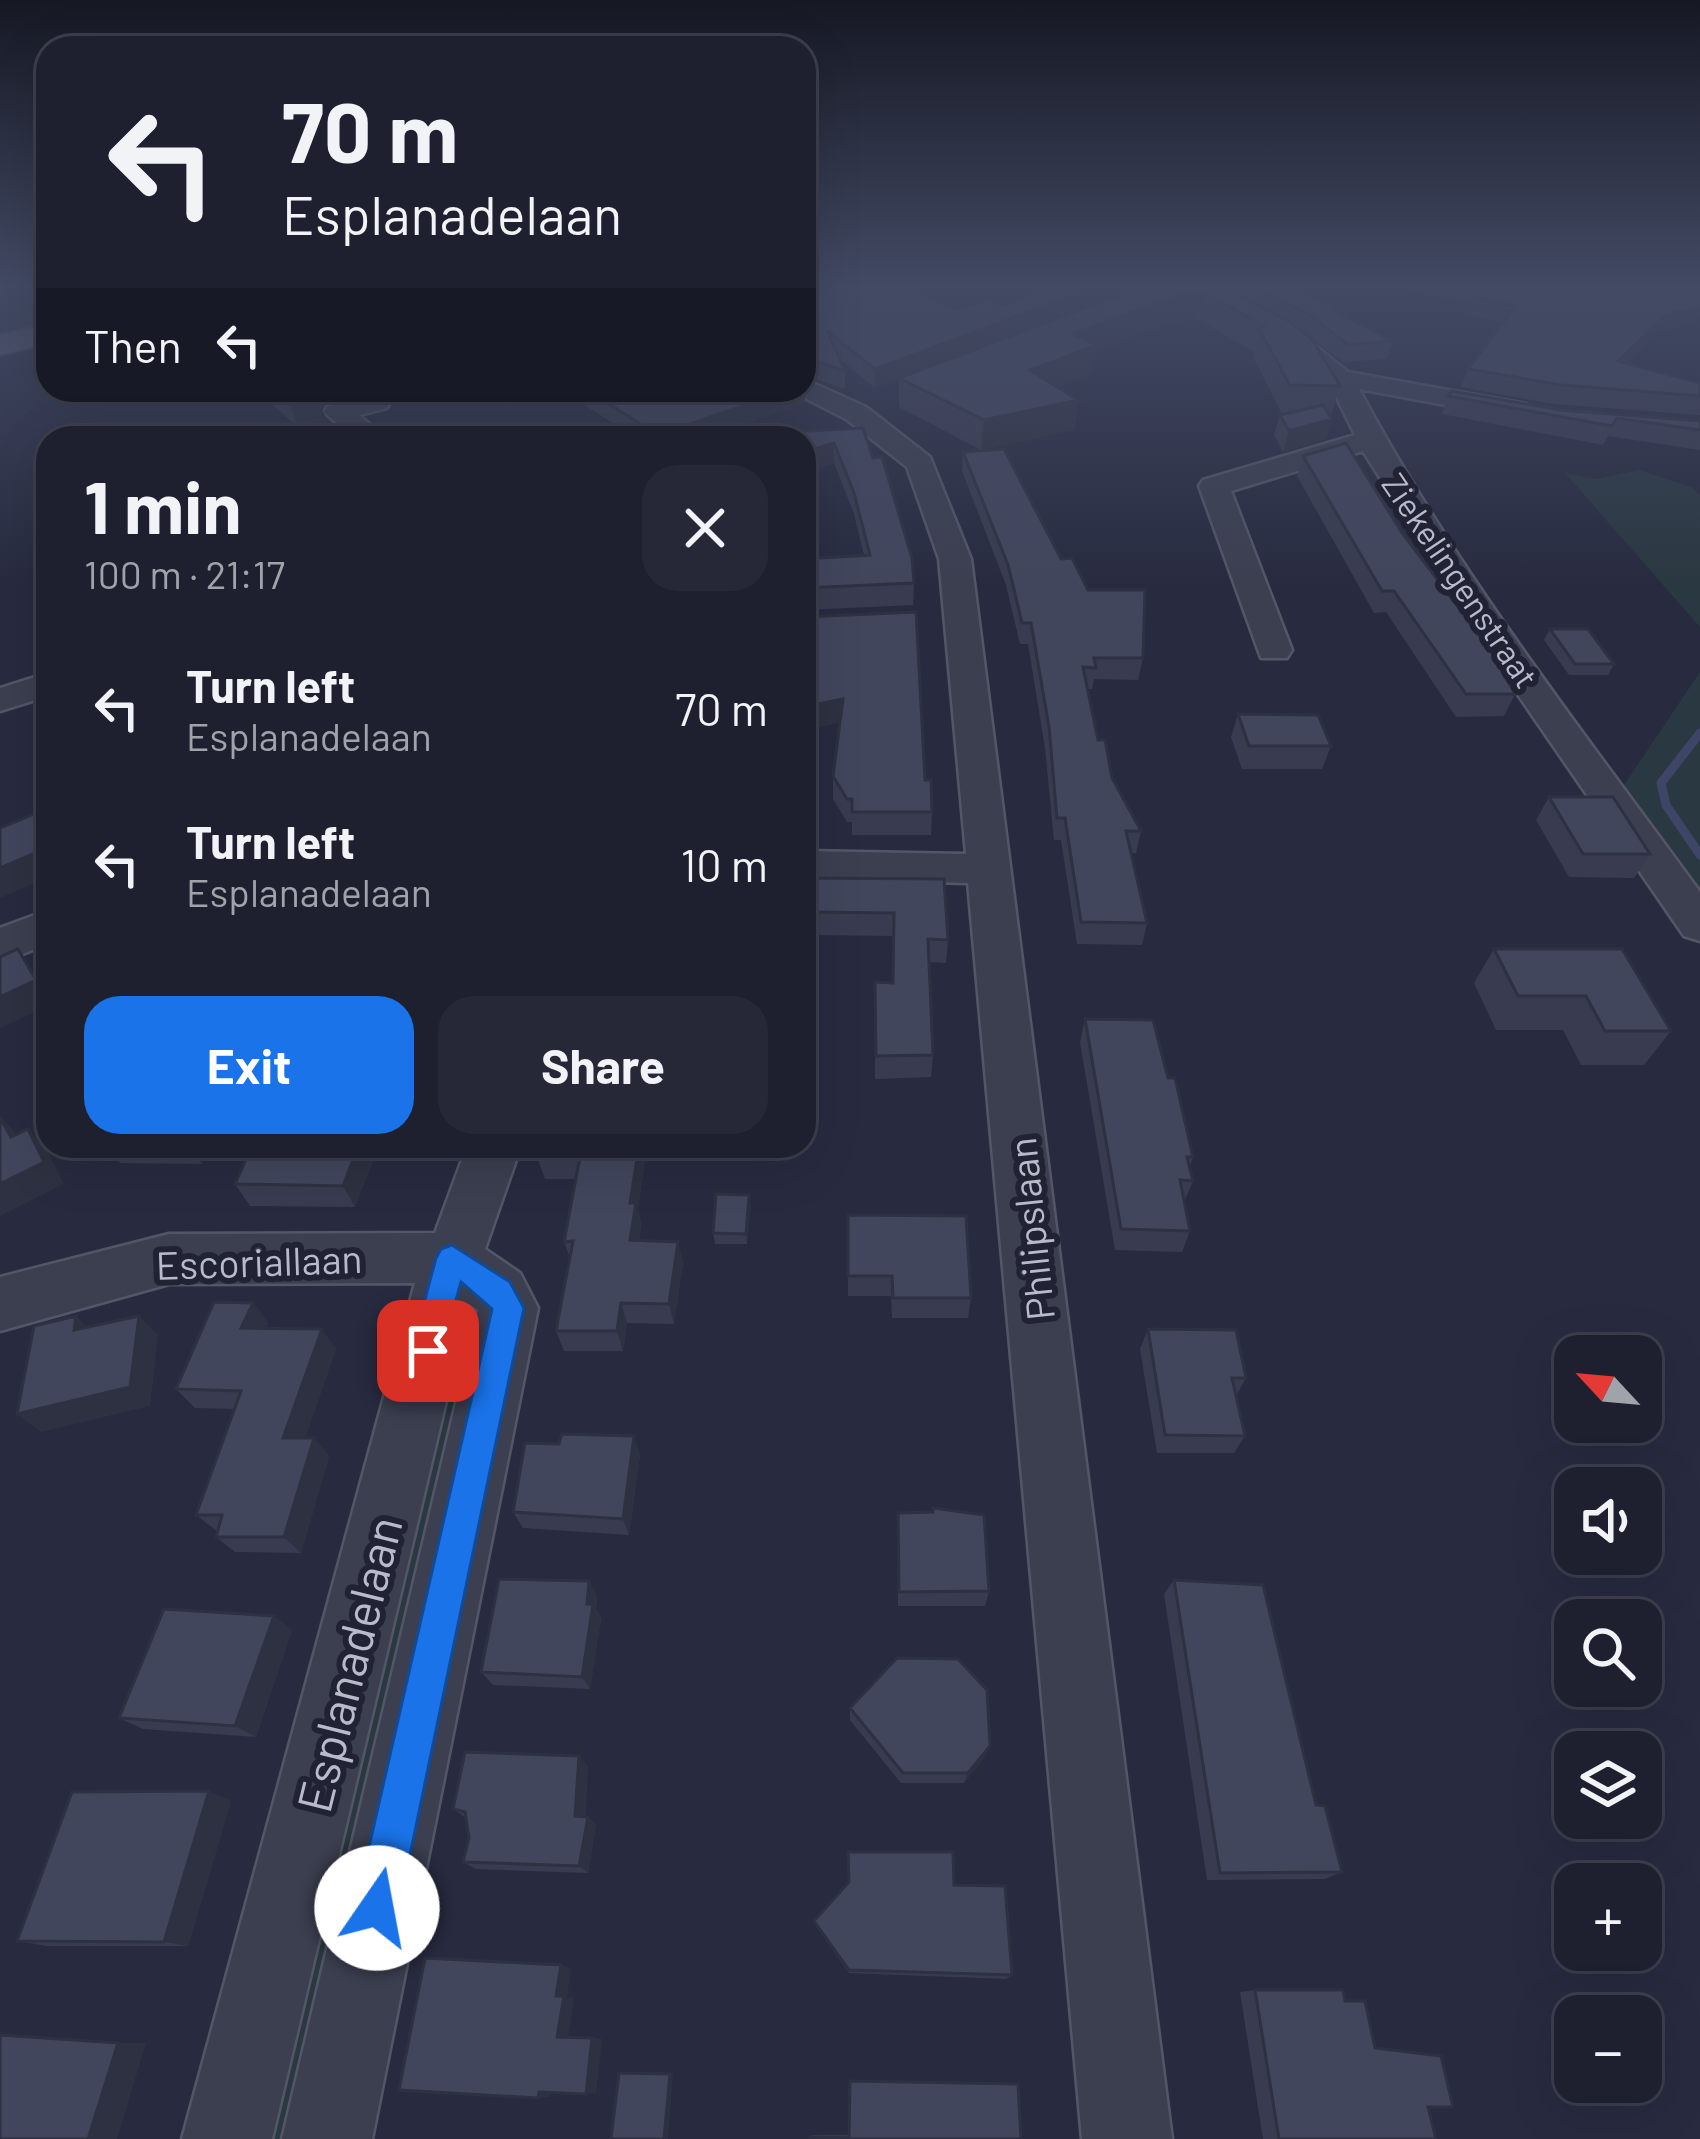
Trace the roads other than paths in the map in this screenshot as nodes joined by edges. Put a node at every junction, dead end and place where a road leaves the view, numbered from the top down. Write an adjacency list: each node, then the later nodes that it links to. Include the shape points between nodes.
1 (1343, 384): 7 (street, Ziekelingenstraat)
2 (1373, 384): 5 (street)
3 (816, 392): 12 (street, Philipslaan, via 856,412 920,463 955,559 944,617)
4 (377, 402): 6 (street, via 338,412)
5 (1553, 416)
6 (355, 426)
7 (1370, 440): 8 (street, via 1214,486); 13 (street, Ziekelingenstraat, via 1510,657)
8 (1274, 650)
9 (36, 688): 10 (street)
10 (0, 700)
11 (816, 865): 12 (street)
12 (992, 869): 21 (street, Philipslaan)
13 (1700, 925)
14 (36, 931): 15 (street)
15 (0, 947)
16 (490, 1158): 17 (street, Esplanadelaan)
17 (452, 1258): 18 (street, Escoriallaan, via 169,1259); 19 (street, Esplanadelaan); 20 (street, Esplanadelaan, via 508,1308)
18 (0, 1304)
19 (227, 2139)
20 (327, 2139)
21 (1127, 2139)

